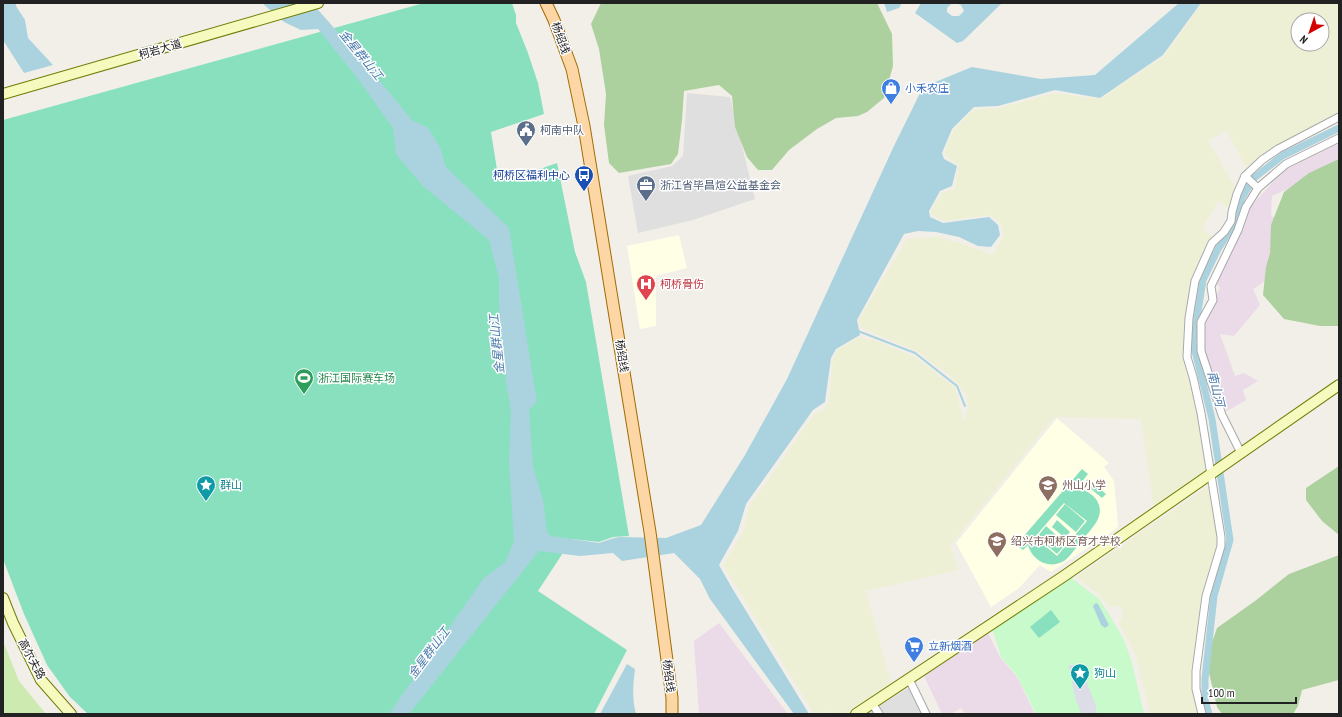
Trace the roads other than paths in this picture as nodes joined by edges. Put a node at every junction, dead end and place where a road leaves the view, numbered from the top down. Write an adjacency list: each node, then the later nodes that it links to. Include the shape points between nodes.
1 (318, 3): 3 (street, 柯岩大道)
2 (546, 3): 17 (main road, 杨绍线, via 572,69 584,126 650,532)
3 (3, 94)
4 (1339, 117): 6 (street, via 1278,149)
5 (1339, 138): 7 (street, via 1286,164)
6 (1245, 176): 7 (street); 8 (street, via 1237,194 1231,221 1212,243 1195,281)
7 (1258, 188): 9 (street, via 1246,207 1238,230 1211,286 1213,300)
8 (1189, 318): 9 (street); 12 (street, via 1187,357 1201,412)
9 (1201, 322): 11 (street, via 1201,352 1222,415)
10 (1339, 385): 11 (street)
11 (1241, 453): 12 (street)
12 (1211, 474): 14 (street); 21 (street, via 1221,546 1206,596 1196,671 1196,689)
13 (3, 598): 16 (street, 高尔夫路, via 41,680)
14 (909, 679): 15 (street); 20 (street)
15 (872, 703): 18 (street); 19 (street)
16 (71, 714)
17 (672, 714)
18 (856, 714)
19 (880, 714)
20 (926, 714)
21 (1202, 714)

